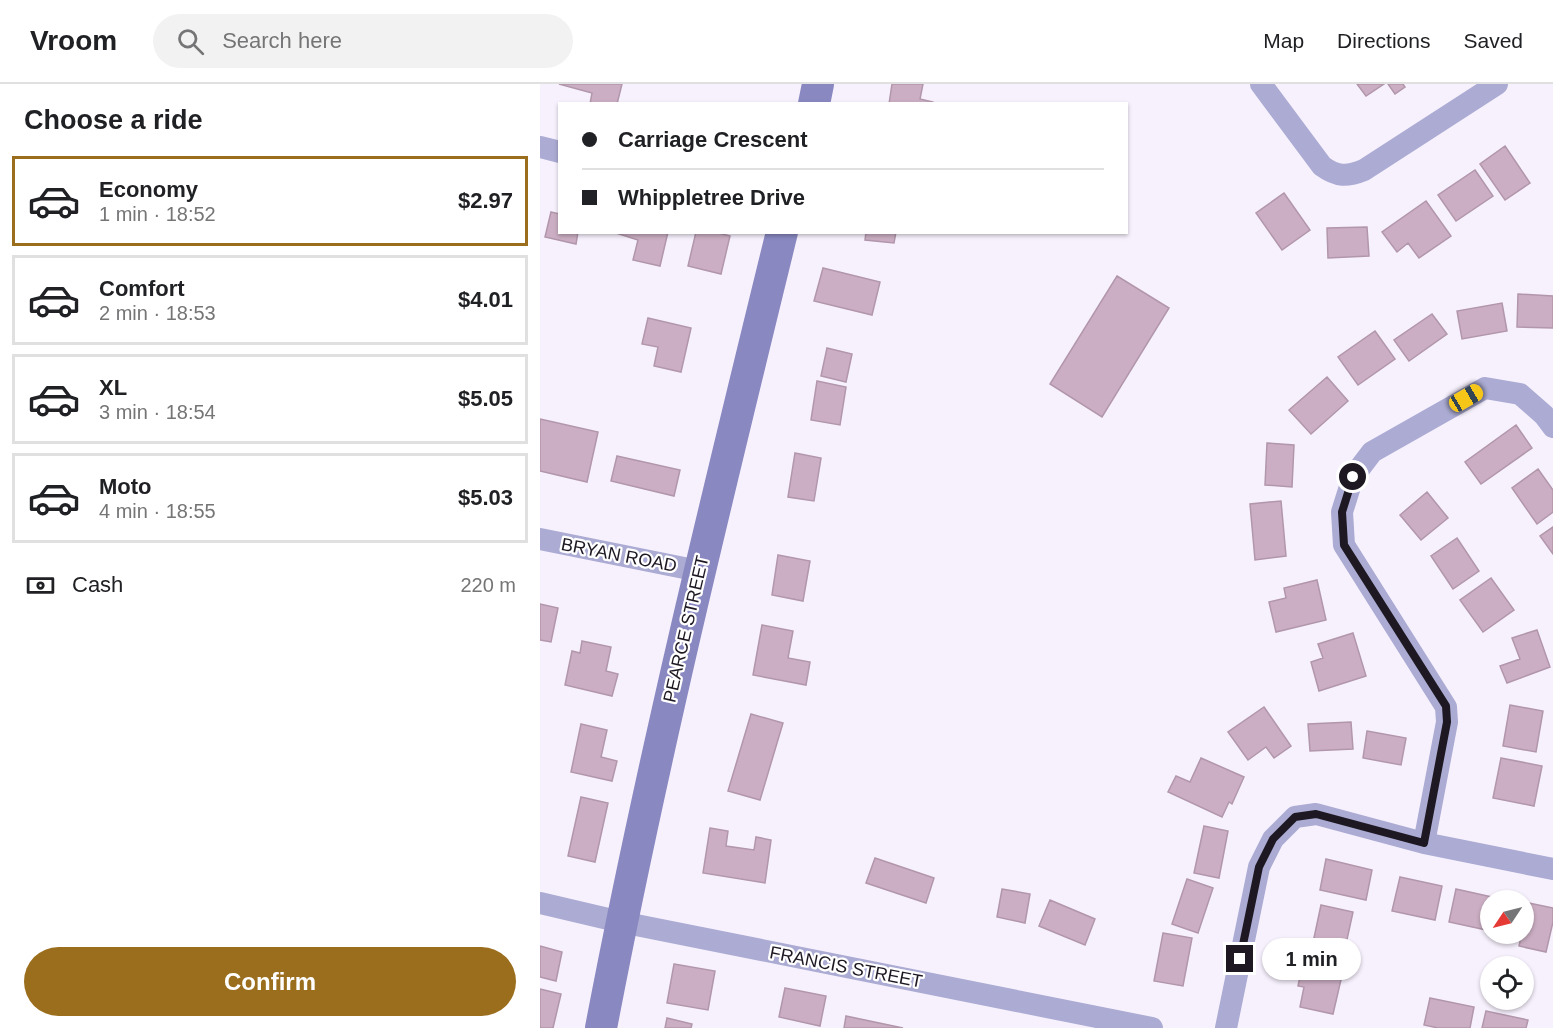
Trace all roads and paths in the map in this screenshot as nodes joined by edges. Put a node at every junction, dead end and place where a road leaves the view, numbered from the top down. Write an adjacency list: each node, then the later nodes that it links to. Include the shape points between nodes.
1 (818, 84): 4 (street)
2 (1261, 84): 3 (street, via 1322,166 1342,176 1364,170)
3 (1497, 84)
4 (814, 102)
5 (540, 147): 6 (street)
6 (558, 152)
7 (782, 234): 10 (street, PEARCE STREET)
8 (1553, 427): 11 (street, via 1520,394 1485,387 1372,452 1353,477 1342,512 1344,545 1446,706 1447,722)
9 (540, 539): 10 (street, BRYAN ROAD)
10 (699, 571): 14 (street, PEARCE STREET)
11 (1424, 843): 12 (street); 17 (street, via 1316,814 1295,817 1273,839 1259,867)
12 (1553, 869)
13 (540, 903): 14 (street, FRANCIS STREET)
14 (621, 922): 15 (street, PEARCE STREET); 16 (street, FRANCIS STREET)
15 (601, 1028)
16 (1152, 1028)
17 (1226, 1028)

